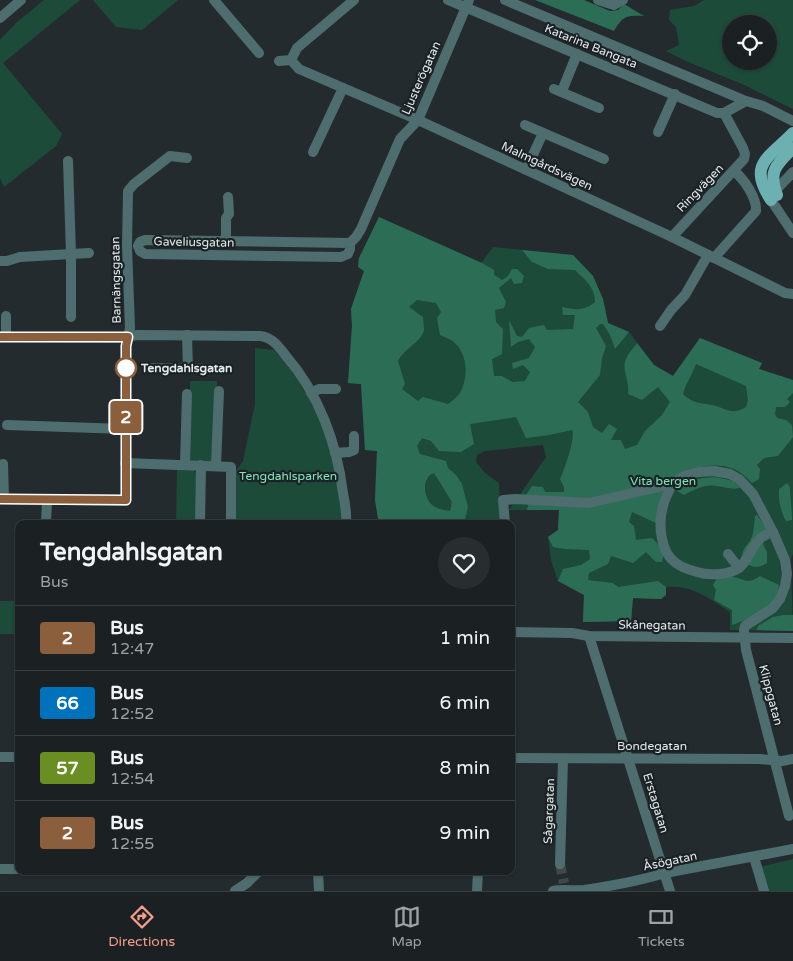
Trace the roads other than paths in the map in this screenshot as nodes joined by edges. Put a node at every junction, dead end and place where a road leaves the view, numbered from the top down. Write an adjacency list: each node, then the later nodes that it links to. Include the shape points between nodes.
1 (21, 0): 9 (street)
2 (214, 0): 10 (street)
3 (354, 0): 12 (street, via 297,48)
4 (448, 0): 8 (street, Katarina Bangata)
5 (505, 0): 16 (street, Katarina Bangata)
6 (598, 0): 7 (street, via 614,6)
7 (623, 0)
8 (467, 4): 11 (street, Katarina Bangata); 19 (street, Ljusterögatan)
9 (0, 18)
10 (259, 53)
11 (577, 54): 15 (street, Katarina Bangata); 17 (street, via 558,90)
12 (291, 60): 13 (street); 14 (street, Malmgårdsvägen, via 299,69)
13 (279, 61)
14 (343, 88): 19 (street, Malmgårdsvägen); 26 (street)
15 (675, 94): 18 (street, Katarina Bangata, via 717,113); 22 (street)
16 (746, 101): 18 (street); 20 (street, Katarina Bangata)
17 (599, 108)
18 (724, 113): 31 (street, via 745,154)
19 (418, 120): 30 (street, Malmgårdsvägen); 39 (street, Ljusterögatan, via 400,139 361,229)
20 (793, 121)
21 (526, 125): 23 (street)
22 (658, 132)
23 (543, 133): 28 (street); 30 (street)
24 (793, 133): 33 (main road, via 764,161 760,174 761,181)
25 (793, 148): 33 (main road, via 774,170)
26 (313, 152)
27 (187, 158): 51 (street, Barnängsgatan, via 170,156 128,191)
28 (604, 159)
29 (68, 161): 41 (street)
30 (526, 170): 36 (street, Malmgårdsvägen)
31 (734, 171): 36 (street, Ringvägen); 43 (street, Ringvägen, via 741,176 756,204 756,211)
32 (793, 172): 33 (street)
33 (774, 195): 35 (street)
34 (228, 197): 37 (street)
35 (793, 233)
36 (672, 237): 43 (street, Malmgårdsvägen)
37 (226, 240): 38 (street, Gaveliusgatan); 42 (street, Gaveliusgatan, via 146,240 138,246 145,254)
38 (254, 241): 39 (street, Gaveliusgatan); 42 (street)
39 (350, 243): 42 (street, Gaveliusgatan, via 348,254 341,257)
40 (89, 253): 41 (street)
41 (71, 254): 44 (street); 47 (street)
42 (254, 255)
43 (711, 256): 45 (street, Malmgårdsvägen, via 778,290); 48 (street)
44 (0, 261)
45 (793, 294)
46 (6, 316): 50 (street)
47 (71, 317)
48 (660, 326)
49 (187, 336): 51 (street); 53 (street); 57 (street, via 264,336 276,343 291,361)
50 (3, 337): 51 (street)
51 (128, 337): 60 (street, Barnängsgatan)
52 (148, 368): 53 (street)
53 (188, 369): 54 (street)
54 (219, 369)
55 (336, 389): 57 (street, via 318,389)
56 (219, 391): 67 (street)
57 (311, 393): 62 (street, via 328,428)
58 (187, 394): 65 (street)
59 (7, 425): 60 (street)
60 (126, 429): 63 (street, Barnängsgatan)
61 (354, 436): 62 (street, via 354,450)
62 (335, 453): 74 (street)
63 (125, 463): 65 (street); 70 (street, Barnängsgatan, via 126,500)
64 (3, 464): 69 (street)
65 (185, 465): 66 (street)
66 (201, 466): 67 (street); 72 (street)
67 (216, 466): 73 (street, via 231,466)
68 (672, 484): 75 (street, via 589,503 504,500); 76 (street, via 684,476 714,470 739,478 753,494); 78 (street, via 662,506 660,525 667,553 674,563 705,575)
69 (2, 499): 70 (street)
70 (46, 500): 71 (street)
71 (46, 520)
72 (200, 520)
73 (231, 520)
74 (346, 520)
75 (505, 520)
76 (773, 532): 78 (street, via 761,538); 81 (street, via 786,567 785,586 773,608 745,626)
77 (728, 554): 78 (street)
78 (739, 568)
79 (515, 632): 80 (street, Skånegatan)
80 (590, 636): 81 (street, Skånegatan); 87 (street, Erstagatan)
81 (745, 638): 82 (street, Skånegatan); 89 (street, Klippgatan)
82 (793, 638)
83 (15, 757): 84 (street)
84 (0, 758)
85 (515, 758): 86 (street, Bondegatan)
86 (563, 758): 87 (street, Bondegatan); 93 (street, Sågargatan)
87 (629, 758): 89 (street, Bondegatan); 96 (street, Erstagatan)
88 (793, 759): 89 (street, Bondegatan)
89 (775, 760): 90 (street, Klippgatan)
90 (789, 816)
91 (793, 849): 92 (street, Åsögatan)
92 (754, 857): 96 (street, Åsögatan); 106 (street)
93 (560, 864)
94 (0, 869): 95 (street)
95 (15, 869)
96 (665, 873): 100 (street, Åsögatan, via 581,890); 105 (street, Erstagatan)
97 (255, 875): 101 (street)
98 (318, 875): 102 (street)
99 (478, 875): 103 (street)
100 (565, 888): 104 (street, Åsögatan)
101 (235, 891)
102 (319, 891)
103 (478, 891)
104 (553, 891)
105 (670, 891)
106 (764, 891)

